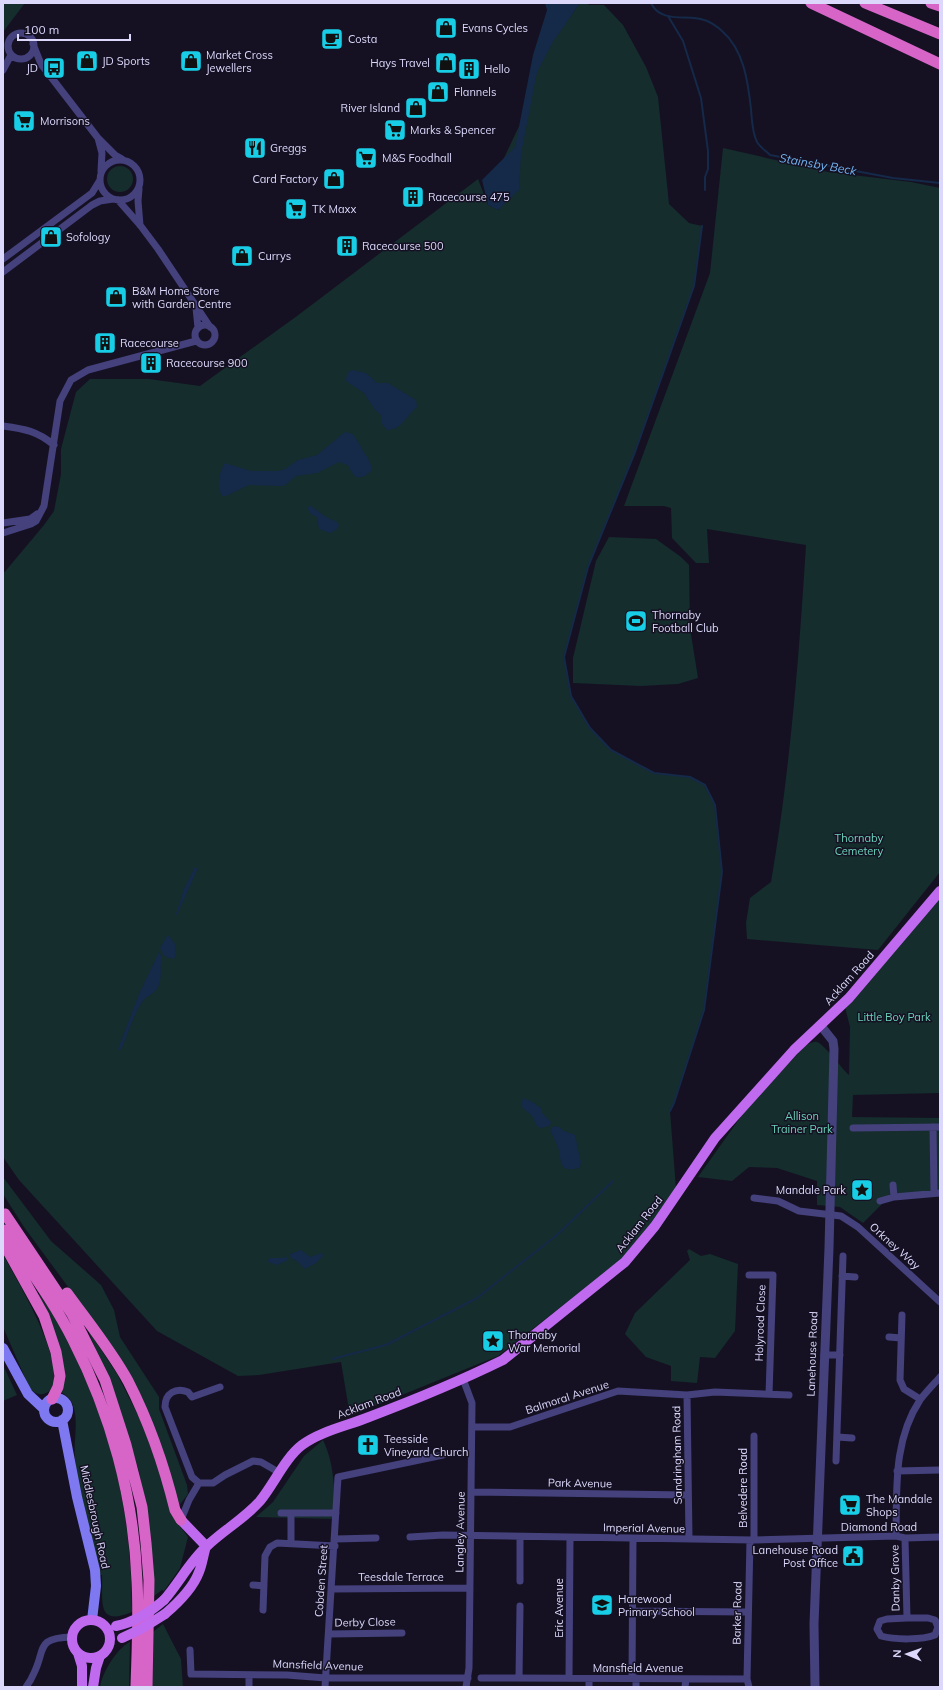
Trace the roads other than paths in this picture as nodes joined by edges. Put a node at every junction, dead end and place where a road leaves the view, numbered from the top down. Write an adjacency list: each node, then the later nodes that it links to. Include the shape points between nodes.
1 (811, 3): 10 (highway)
2 (865, 3): 5 (highway)
3 (931, 3): 4 (highway)
4 (940, 6)
5 (940, 34)
6 (33, 44): 7 (street, via 29,36 21,33 13,36 8,43); 8 (street, via 33,51); 9 (street)
7 (12, 55): 8 (street); 11 (street)
8 (24, 58): 9 (street)
9 (42, 64): 12 (street)
10 (940, 64)
11 (3, 70)
12 (98, 138): 13 (street); 14 (street, via 102,153)
13 (122, 159): 14 (street, via 112,161); 16 (street, via 132,162 137,167 141,181)
14 (101, 172): 15 (street)
15 (100, 180): 17 (street, via 103,191); 19 (street, via 92,193)
16 (139, 188): 17 (street, via 134,195); 18 (street)
17 (116, 200): 18 (street); 20 (street, via 100,201 92,205)
18 (140, 225): 21 (street)
19 (3, 259)
20 (3, 272)
21 (195, 306): 22 (street); 23 (street)
22 (210, 327): 23 (street, via 206,325); 24 (street, via 214,335 211,343 203,345)
23 (198, 328): 24 (street, via 195,334)
24 (196, 341): 26 (street, via 88,370 70,380 60,401)
25 (3, 426): 26 (street, via 28,429)
26 (54, 445): 27 (street, via 46,500)
27 (40, 512): 28 (street, via 30,519); 29 (street, via 31,524)
28 (3, 523)
29 (3, 533)
30 (940, 891): 31 (main road, Acklam Road, via 849,998)
31 (821, 1026): 40 (street, Lanehouse Road, via 833,1041 834,1050); 55 (main road, Acklam Road, via 775,1070 715,1138 655,1226 626,1262 503,1360)
32 (937, 1127): 33 (street, via 866,1132); 35 (street)
33 (852, 1128)
34 (893, 1185): 36 (street)
35 (937, 1193): 36 (street)
36 (894, 1197): 38 (street)
37 (754, 1198): 40 (street, Orkney Way, via 778,1201 800,1211)
38 (880, 1201)
39 (4, 1213): 79 (highway, via 29,1239 128,1381 153,1436 175,1510); 128 (highway, via 76,1321 105,1380 126,1444 142,1507 146,1543 149,1580)
40 (830, 1215): 47 (street, Orkney Way, via 846,1218 858,1227); 52 (street, Lanehouse Road)
41 (3, 1230): 127 (highway, via 73,1339 114,1444 130,1510 135,1544)
42 (3, 1240): 60 (highway, via 44,1316 56,1352 60,1376)
43 (843, 1256): 45 (street)
44 (749, 1275): 57 (street, Holyrood Close, via 773,1276)
45 (842, 1276): 46 (street); 53 (street)
46 (855, 1277)
47 (940, 1302)
48 (902, 1315): 50 (street)
49 (889, 1337): 50 (street)
50 (901, 1338): 61 (street, via 900,1380 904,1389)
51 (3, 1348): 62 (main road, via 28,1394)
52 (824, 1355): 53 (street); 90 (street, Lanehouse Road)
53 (840, 1355): 66 (street)
54 (940, 1376): 61 (street)
55 (463, 1378): 64 (street, Langley Avenue, via 472,1403); 72 (main road, Acklam Road, via 315,1437 301,1446)
56 (220, 1387): 73 (street, via 192,1397 188,1392 177,1390 165,1401 165,1407 192,1477)
57 (769, 1394): 58 (street, Balmoral Avenue, via 715,1392); 59 (street, Balmoral Avenue)
58 (687, 1395): 64 (street, Balmoral Avenue, via 618,1391 510,1427); 75 (street, Sandringham Road)
59 (789, 1395)
60 (52, 1399): 62 (main road); 63 (main road, Middlesbrough Road, via 60,1399 66,1403 67,1414)
61 (920, 1400): 71 (street, via 900,1446)
62 (44, 1409): 63 (main road, via 49,1419 55,1422)
63 (62, 1420): 105 (main road, Middlesbrough Road, via 95,1570)
64 (472, 1427): 74 (street, Langley Avenue)
65 (754, 1436): 91 (street, Belvedere Road)
66 (837, 1437): 67 (street); 69 (street)
67 (852, 1438)
68 (443, 1455): 77 (street, Cobden Street, via 338,1477)
69 (836, 1461)
70 (940, 1470): 71 (street)
71 (897, 1471): 81 (street)
72 (280, 1473): 73 (street, via 261,1462 253,1461 213,1483); 94 (main road, Acklam Road, via 256,1505)
73 (199, 1483): 79 (street)
74 (471, 1492): 75 (street, Park Avenue); 80 (street, Langley Avenue)
75 (688, 1495): 89 (street, Sandringham Road)
76 (281, 1513): 78 (street)
77 (336, 1513): 78 (street); 92 (street, Cobden Street)
78 (291, 1514): 93 (street)
79 (181, 1520): 94 (main road)
80 (470, 1536): 82 (street, Imperial Avenue); 83 (street, Imperial Avenue); 98 (street, Langley Avenue)
81 (896, 1536): 87 (street, Diamond Road); 90 (street, Diamond Road)
82 (410, 1537)
83 (520, 1537): 86 (street, Imperial Avenue); 95 (street)
84 (940, 1537): 87 (street, Diamond Road)
85 (376, 1538): 92 (street)
86 (570, 1538): 88 (street, Imperial Avenue); 119 (street, Eric Avenue)
87 (905, 1538): 104 (street, Danby Grove)
88 (633, 1539): 89 (street, Imperial Avenue); 102 (street)
89 (689, 1539): 91 (street, Imperial Avenue)
90 (818, 1539): 91 (street, Imperial Avenue); 136 (street, Lanehouse Road)
91 (752, 1540): 103 (street, Barker Road)
92 (335, 1542): 93 (street); 99 (street, Cobden Street)
93 (291, 1544): 97 (street, via 277,1543 270,1547 265,1556)
94 (206, 1546): 106 (main road, Acklam Road, bridge, via 176,1587 151,1611 140,1618 116,1626); 110 (main road, bridge, via 199,1573 175,1606 141,1630)
95 (520, 1581)
96 (253, 1585): 97 (street)
97 (264, 1586): 101 (street)
98 (470, 1588): 99 (street, Teesdale Terrace); 116 (street, Langley Avenue)
99 (332, 1589): 108 (street, Cobden Street)
100 (520, 1606): 118 (street)
101 (263, 1610)
102 (632, 1611): 103 (street); 121 (street)
103 (748, 1612): 123 (street, Barker Road)
104 (907, 1618): 104 (street, Danby Grove, via 935,1620 938,1627 935,1635 888,1638 881,1636 877,1629 880,1621)
105 (92, 1620): 106 (main road); 109 (main road, via 86,1620 76,1626)
106 (103, 1624): 110 (main road, via 109,1634)
107 (402, 1633): 108 (street, Derby Close)
108 (329, 1634): 115 (street, Cobden Street)
109 (72, 1637): 112 (main road, via 72,1643); 124 (street, via 62,1637 43,1646 34,1673)
110 (109, 1646): 113 (main road)
111 (190, 1650): 114 (street, Mansfield Avenue, via 191,1674)
112 (78, 1653): 113 (main road, via 88,1658); 125 (main road)
113 (100, 1656): 126 (main road)
114 (249, 1675): 115 (street, Mansfield Avenue); 129 (street)
115 (326, 1678): 116 (street, Mansfield Avenue); 130 (street, Cobden Street)
116 (468, 1678): 131 (street, Langley Avenue)
117 (481, 1678): 118 (street, Mansfield Avenue)
118 (519, 1678): 119 (street, Mansfield Avenue)
119 (570, 1678): 120 (street, Mansfield Avenue)
120 (589, 1678): 121 (street, Mansfield Avenue); 132 (street)
121 (634, 1678): 122 (street, Mansfield Avenue); 133 (street)
122 (686, 1679): 123 (street, Mansfield Avenue); 134 (street)
123 (747, 1679): 135 (street, Barker Road)
124 (26, 1687)
125 (82, 1687)
126 (93, 1687)
127 (136, 1687)
128 (147, 1687)
129 (249, 1687)
130 (325, 1687)
131 (466, 1687)
132 (589, 1687)
133 (636, 1687)
134 (686, 1687)
135 (749, 1687)
136 (815, 1687)

